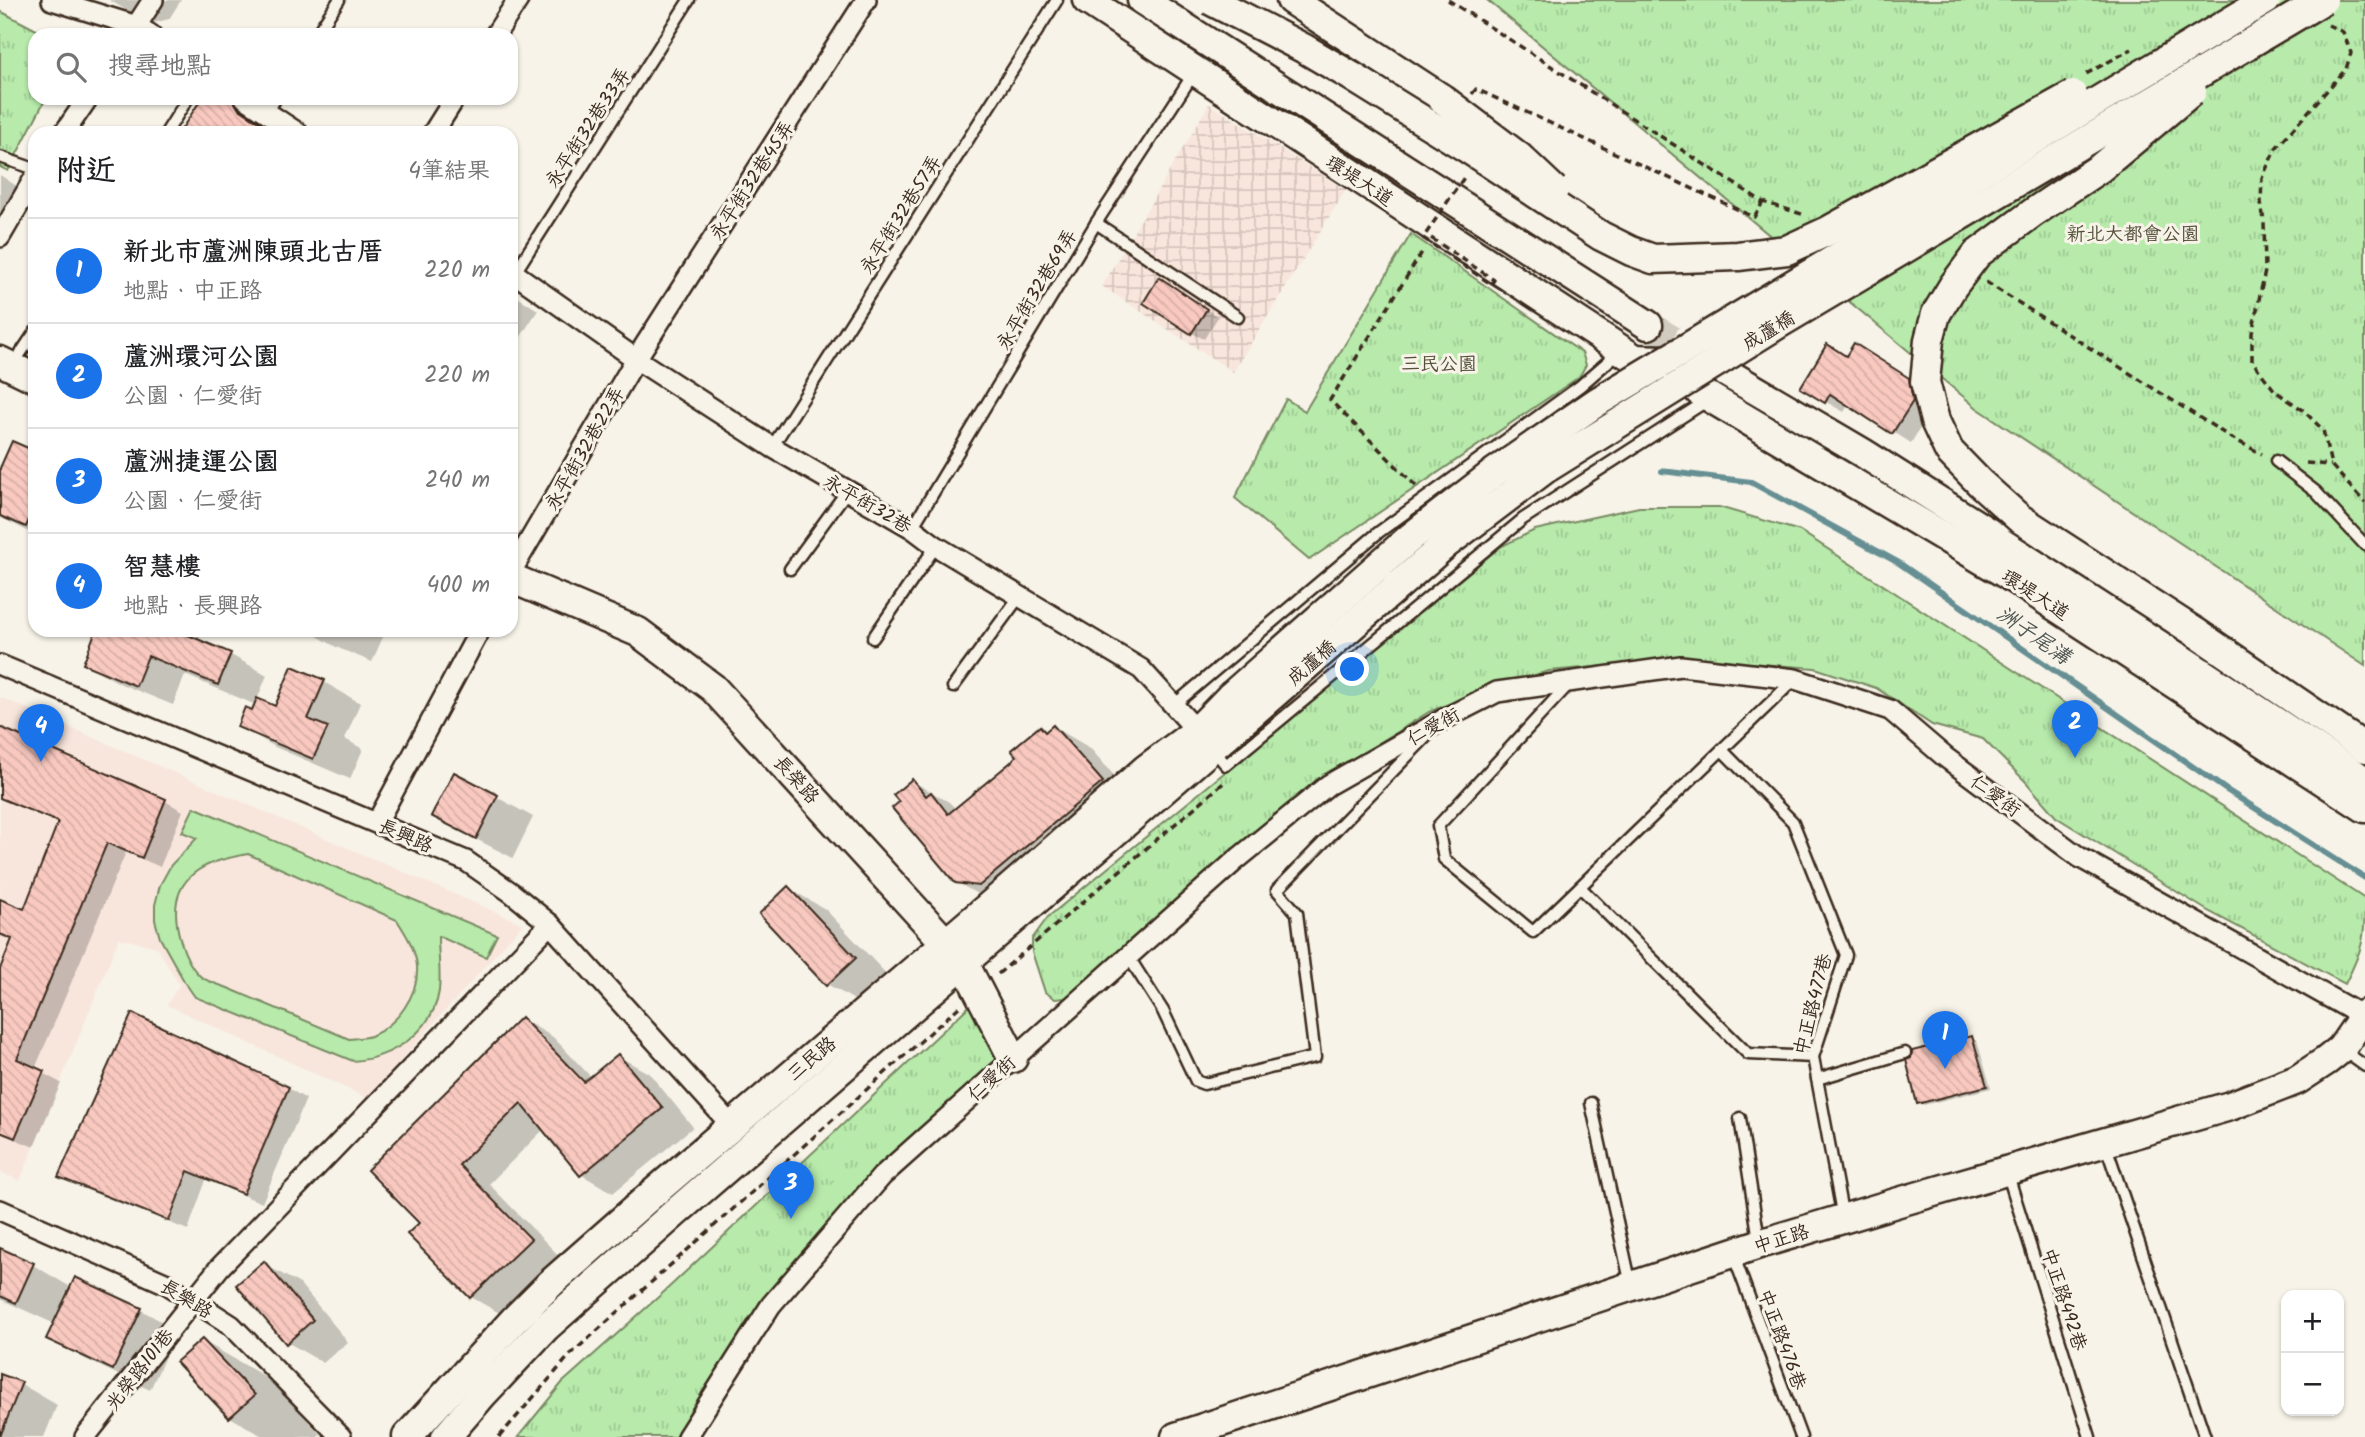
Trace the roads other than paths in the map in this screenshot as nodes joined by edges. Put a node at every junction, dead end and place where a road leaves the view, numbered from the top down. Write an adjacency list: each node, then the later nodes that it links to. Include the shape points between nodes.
1 (52, 0): 14 (street)
2 (153, 0): 15 (street)
3 (339, 0): 16 (lane)
4 (518, 0): 17 (street)
5 (690, 0): 34 (lane, 永平街32巷33弄)
6 (866, 0): 41 (street, 永平街32巷45弄)
7 (1057, 0): 46 (lane, 永平街32巷57弄)
8 (1087, 0): 19 (main road, 環堤大道)
9 (1142, 0): 37 (main road, 環堤大道)
10 (1210, 0): 32 (main road, bridge, via 1351,76)
11 (1291, 0): 32 (main road, bridge, via 1441,98 1519,157)
12 (2264, 0): 32 (main road, bridge, via 2190,41 2064,99 1787,250 1653,259); 63 (main road, 成蘆橋, bridge, via 1597,402 1495,472 1411,537)
13 (2321, 11): 18 (main road, 成蘆橋, bridge)
14 (129, 28)
15 (142, 28)
16 (321, 28)
17 (500, 28)
18 (2275, 30): 63 (main road, 成蘆橋, bridge, via 1778,324 1545,469); 66 (main road, bridge, via 2100,168 1977,254 1936,314 1925,382 1949,451 2019,518)
19 (1194, 72): 31 (lane, 永平街32巷69弄); 40 (main road, 環堤大道)
20 (83, 105): 24 (street)
21 (184, 105): 25 (lane)
22 (272, 105): 26 (street)
23 (451, 105): 27 (street)
24 (69, 126)
25 (170, 126)
26 (292, 126)
27 (437, 126)
28 (0, 157): 29 (lane)
29 (28, 167)
30 (28, 189): 33 (street)
31 (1096, 223): 36 (lane); 49 (lane, 永平街32巷69弄)
32 (1601, 236)
33 (0, 237)
34 (518, 266)
35 (518, 279): 41 (street, 永平街32巷)
36 (1238, 317)
37 (1648, 325)
38 (28, 345): 43 (lane)
39 (1693, 351): 40 (lane)
40 (1628, 355): 62 (lane, via 1379,533)
41 (636, 359): 46 (street, 永平街32巷); 52 (street, 永平街32巷22弄)
42 (1698, 362): 45 (lane)
43 (16, 368)
44 (1727, 373): 68 (main road, 環堤大道, via 2024,555)
45 (1705, 394): 65 (lane, via 1667,429 1524,519 1226,765); 69 (main road, 環堤大道, via 2003,572)
46 (772, 447): 48 (street, 永平街32巷)
47 (2276, 461): 50 (lane, via 2316,492)
48 (847, 491): 49 (street, 永平街32巷); 53 (lane)
49 (912, 528): 51 (street, 永平街32巷)
50 (2365, 545)
51 (936, 546): 55 (street, 永平街32巷); 57 (lane)
52 (518, 560)
53 (790, 569)
54 (518, 581): 73 (main road, 長榮路, via 638,632 713,688)
55 (1020, 597): 61 (lane); 62 (street, 永平街32巷, via 1141,669)
56 (476, 637): 70 (street)
57 (873, 638)
58 (0, 664): 70 (street, 長興路)
59 (1795, 679): 60 (street, 仁愛街, via 1681,666); 67 (lane); 75 (street, 仁愛街, via 1890,710 1945,757 2080,857)
60 (1571, 682): 64 (street, 仁愛街, via 1497,692); 71 (lane, via 1438,827 1444,859 1533,932)
61 (953, 687)
62 (1174, 705): 65 (street, 永平街32巷)
63 (1241, 705): 65 (main road, 三民路)
64 (1444, 719): 74 (street, 仁愛街, via 1328,785); 74 (lane, via 1277,890 1297,913 1315,1056 1204,1084 1196,1081 1163,1011)
65 (1205, 740): 73 (main road, 三民路)
66 (2365, 748)
67 (1722, 750): 71 (lane); 78 (lane, 中正路477巷, via 1793,822 1846,955)
68 (2365, 780)
69 (2365, 808)
70 (377, 822): 72 (street, 長興路, via 466,861)
71 (1580, 887): 78 (lane, via 1748,1054)
72 (550, 925): 84 (street, 長興路); 92 (street, 光榮路101巷, via 229,1258)
73 (955, 953): 79 (main road, 長榮路); 84 (main road, 三民路); 96 (main road, 三民路, via 546,1327)
74 (1128, 956): 79 (street, 仁愛街)
75 (2365, 1016): 76 (main road, 中正路)
76 (2341, 1049): 80 (lane); 85 (main road, 中正路, via 2297,1080 2230,1106)
77 (1905, 1053): 81 (lane)
78 (1813, 1057): 81 (lane, 中正路477巷)
79 (1013, 1058): 97 (street, 仁愛街, via 882,1176 771,1305)
80 (2365, 1066)
81 (1817, 1079): 88 (lane, 中正路477巷)
82 (1591, 1103): 91 (lane)
83 (1740, 1118): 89 (lane)
84 (732, 1125): 95 (main road, 三民路, via 551,1283)
85 (2105, 1143): 86 (main road, 中正路); 101 (lane)
86 (2006, 1171): 88 (main road, 中正路); 100 (lane, 中正路492巷)
87 (0, 1210): 92 (street, 長樂路, via 167,1284)
88 (1843, 1219): 89 (main road, 中正路)
89 (1759, 1244): 90 (main road, 中正路)
90 (1733, 1253): 91 (main road, 中正路); 99 (lane, 中正路476巷)
91 (1631, 1286): 98 (main road, 中正路, via 1231,1424)
92 (193, 1301): 93 (street, 光榮路101巷); 94 (street, 長樂路, via 231,1325)
93 (85, 1437)
94 (341, 1437)
95 (407, 1437)
96 (446, 1437)
97 (687, 1437)
98 (1177, 1437)
99 (1801, 1437)
100 (2090, 1437)
101 (2205, 1437)

